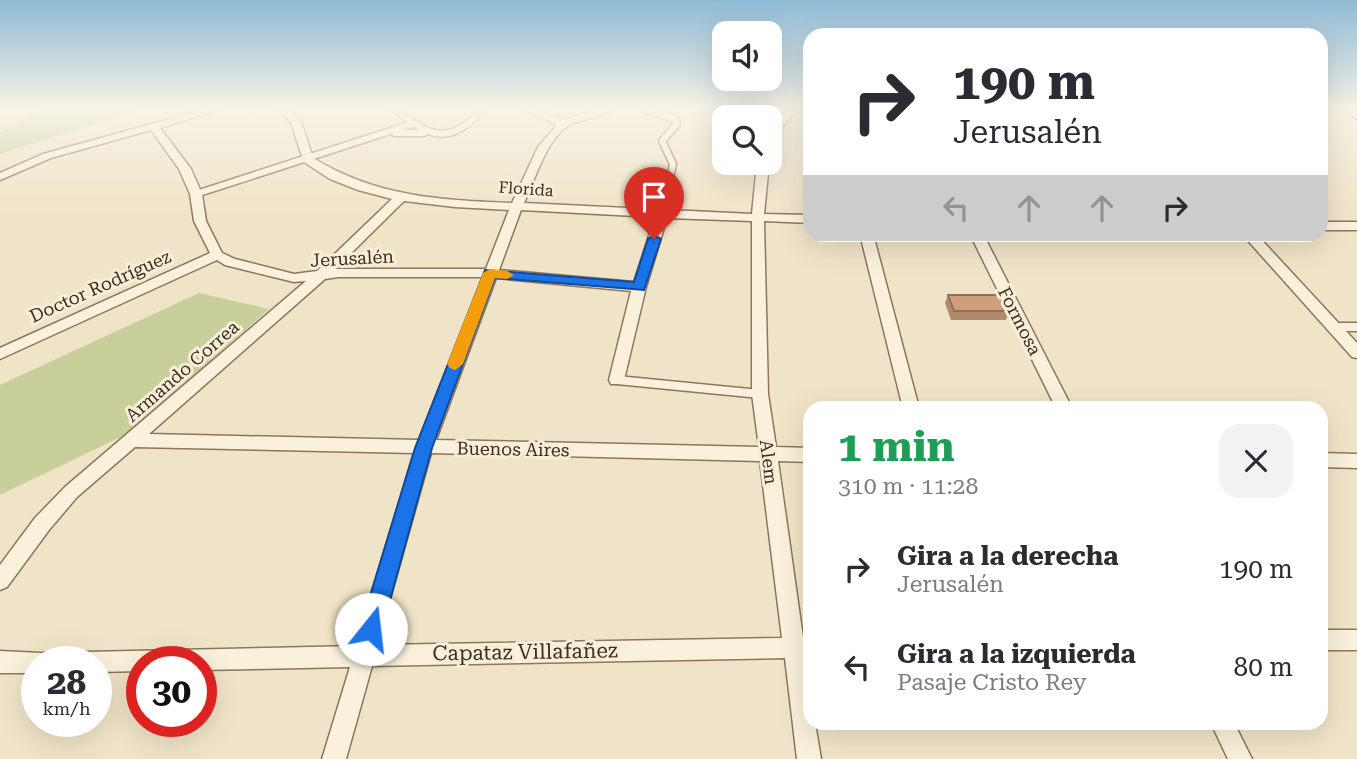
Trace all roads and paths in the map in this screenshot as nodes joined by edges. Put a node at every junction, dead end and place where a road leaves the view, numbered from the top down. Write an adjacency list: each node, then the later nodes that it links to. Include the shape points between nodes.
1 (87, 144): 9 (street)
2 (167, 144): 10 (street)
3 (302, 144): 7 (street)
4 (352, 144): 7 (lane)
5 (546, 144): 12 (street)
6 (664, 144): 13 (lane, via 673,164)
7 (307, 160): 10 (lane); 11 (street, Florida, via 346,183)
8 (762, 175): 14 (street, Alem)
9 (0, 177)
10 (196, 194): 21 (street, via 201,221)
11 (400, 198): 12 (street, Florida); 23 (street, Armando Correa)
12 (517, 206): 13 (street, Florida); 22 (street)
13 (662, 215): 14 (street, Florida); 24 (street)
14 (758, 217): 15 (street, Florida); 30 (street, Alem)
15 (803, 219)
16 (1328, 226): 17 (street)
17 (1357, 226)
18 (868, 242): 31 (street)
19 (980, 242): 32 (street, Formosa)
20 (1255, 242): 25 (street)
21 (217, 255): 23 (street, Jerusalén, via 294,278); 28 (street, Doctor Rodríguez)
22 (490, 273): 23 (street, Jerusalén, via 338,273); 24 (street, Jerusalén); 34 (street)
23 (319, 277): 33 (street, Armando Correa)
24 (639, 287): 29 (street)
25 (1334, 327): 26 (lane); 27 (street)
26 (1357, 327)
27 (1357, 353)
28 (0, 354)
29 (617, 380): 30 (lane)
30 (760, 394): 35 (street, Alem)
31 (909, 401)
32 (1060, 401)
33 (132, 440): 34 (street, Buenos Aires); 39 (street, Armando Correa, via 71,492)
34 (424, 448): 35 (street, Buenos Aires); 43 (street)
35 (767, 454): 36 (street, Buenos Aires); 42 (street, Alem)
36 (803, 455)
37 (1328, 460): 38 (street)
38 (1357, 461)
39 (0, 581)
40 (1328, 640): 41 (street)
41 (1357, 640)
42 (794, 648): 43 (street, Capataz Villafañez); 47 (street, Alem)
43 (363, 655): 44 (street, Capataz Villafañez); 50 (street)
44 (112, 661)
45 (0, 662): 46 (street)
46 (21, 662)
47 (803, 715)
48 (805, 730): 51 (street, Alem)
49 (1226, 730): 52 (street)
50 (334, 759)
51 (809, 759)
52 (1240, 759)

